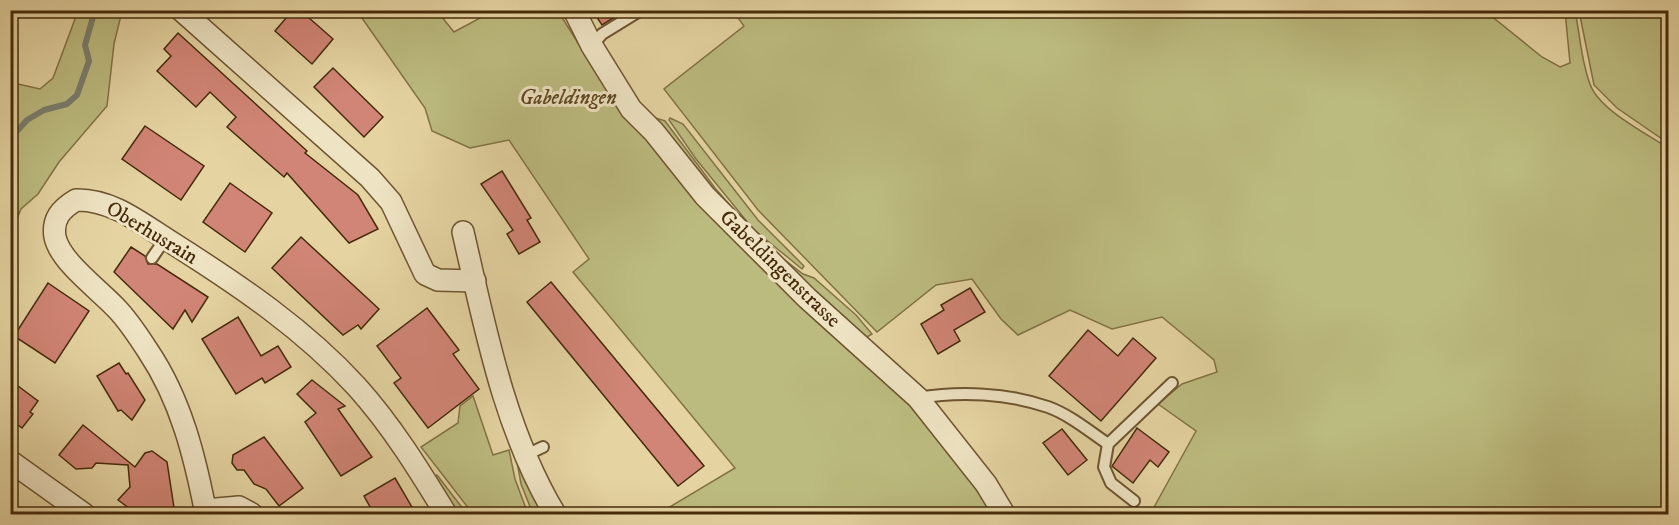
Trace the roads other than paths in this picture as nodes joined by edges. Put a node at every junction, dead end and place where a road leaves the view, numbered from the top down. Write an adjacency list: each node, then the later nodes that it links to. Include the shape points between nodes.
1 (181, 10): 8 (street, via 373,171 425,273 438,280)
2 (574, 10): 4 (street, Gabeldingenstrasse)
3 (640, 10): 4 (lane, via 602,34)
4 (592, 46): 10 (street, Gabeldingenstrasse, via 631,109 717,209 807,298)
5 (463, 232): 8 (street)
6 (165, 239): 7 (lane); 14 (street, Oberhusrain, via 101,202 90,200 76,200 66,206 56,221 55,237 64,255 118,310 166,381 189,436); 17 (street, Oberhusrain, via 258,299 324,354 388,425)
7 (152, 258)
8 (475, 281): 18 (street, via 498,376 534,451)
9 (1172, 383): 11 (lane)
10 (918, 398): 11 (lane, via 968,393 1021,400 1049,407); 19 (street, Gabeldingenstrasse, via 986,484)
11 (1108, 444): 13 (lane, via 1104,467 1111,483)
12 (10, 461): 15 (street)
13 (1134, 501)
14 (205, 512): 16 (street, Oberhusrain, via 239,507)
15 (84, 514)
16 (252, 514)
17 (446, 514)
18 (555, 514)
19 (1004, 514)

